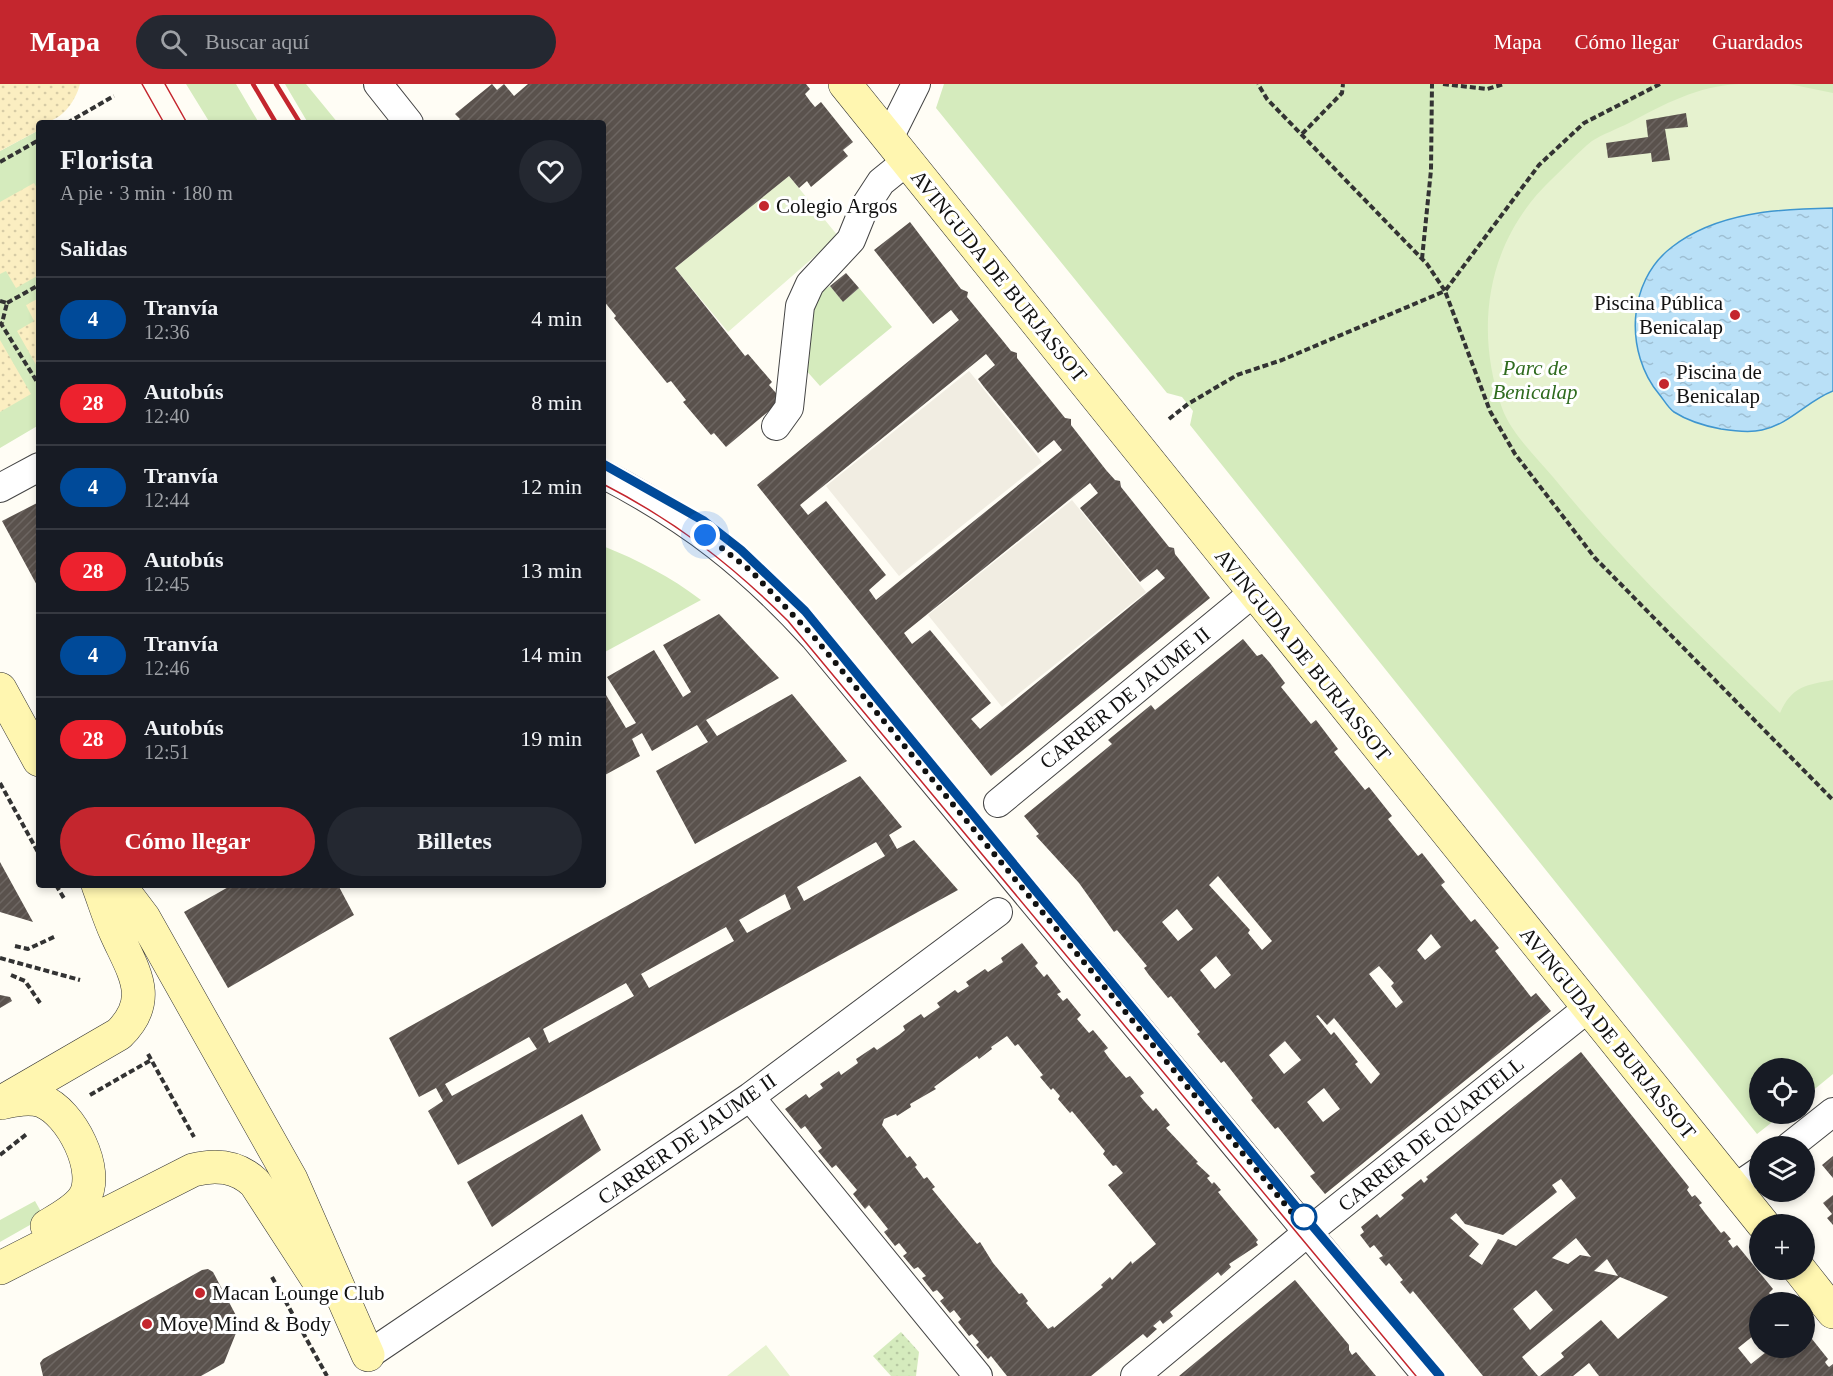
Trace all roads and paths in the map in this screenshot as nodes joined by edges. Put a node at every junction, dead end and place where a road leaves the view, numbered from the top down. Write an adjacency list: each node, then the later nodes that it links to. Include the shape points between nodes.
1 (378, 84): 12 (street)
2 (845, 84): 15 (street, AVINGUDA DE BURJASSOT)
3 (916, 84): 15 (street)
4 (1258, 84): 13 (path, via 1267,99)
5 (1343, 84): 13 (path, via 1342,93)
6 (1432, 84): 17 (path, via 1431,170)
7 (1443, 84): 8 (path, via 1487,89)
8 (1504, 84)
9 (1660, 84): 19 (path, via 1584,123 1539,165)
10 (114, 96): 11 (path)
11 (72, 120)
12 (407, 120)
13 (1302, 134): 17 (path)
14 (36, 142): 16 (path)
15 (898, 150): 25 (street, via 864,208 851,240 810,284 800,306 789,408); 29 (street, AVINGUDA DE BURJASSOT)
16 (0, 162)
17 (1422, 259): 19 (path)
18 (36, 287): 21 (path)
19 (1445, 291): 24 (path, via 1237,375); 33 (path, via 1490,411 1515,454 1595,558)
20 (0, 301): 21 (path)
21 (7, 303): 22 (path)
22 (1, 322): 23 (path)
23 (36, 380)
24 (1169, 419)
25 (776, 426)
26 (36, 469): 28 (street)
27 (606, 476): 56 (street, via 692,525 777,596)
28 (0, 488)
29 (1253, 593): 34 (street, CARRER DE JAUME II); 45 (street, AVINGUDA DE BURJASSOT)
30 (0, 689): 31 (street)
31 (36, 754)
32 (0, 783): 35 (path)
33 (1833, 800)
34 (998, 803)
35 (36, 849)
36 (99, 888): 48 (street, via 138,979 137,1009 131,1023 119,1034)
37 (121, 888): 61 (street, via 144,918 291,1179)
38 (998, 912): 46 (street, CARRER DE JAUME II)
39 (56, 936): 40 (path, via 28,949)
40 (15, 946)
41 (0, 958): 43 (path)
42 (11, 975): 44 (path, via 25,981)
43 (80, 980)
44 (40, 1003)
45 (1588, 1008): 54 (street, AVINGUDA DE BURJASSOT); 56 (street, CARRER DE QUARTELL)
46 (750, 1097): 61 (street, CARRER DE JAUME II); 63 (street)
47 (83, 1099): 51 (path, via 151,1060)
48 (0, 1103): 57 (street, via 34,1100 59,1113 87,1158 90,1185 73,1209 23,1240)
49 (1833, 1112): 52 (street)
50 (31, 1131): 53 (path)
51 (193, 1135)
52 (1803, 1136)
53 (0, 1155)
54 (1747, 1180): 55 (street, AVINGUDA DE BURJASSOT)
55 (1759, 1214)
56 (1308, 1232): 64 (street, CARRER DE QUARTELL); 65 (street)
57 (4, 1266): 61 (street, via 193,1170 210,1166 245,1173)
58 (269, 1272): 62 (path)
59 (1808, 1280): 60 (street)
60 (1833, 1312)
61 (374, 1366)
62 (327, 1376)
63 (978, 1376)
64 (1135, 1376)
65 (1427, 1376)

